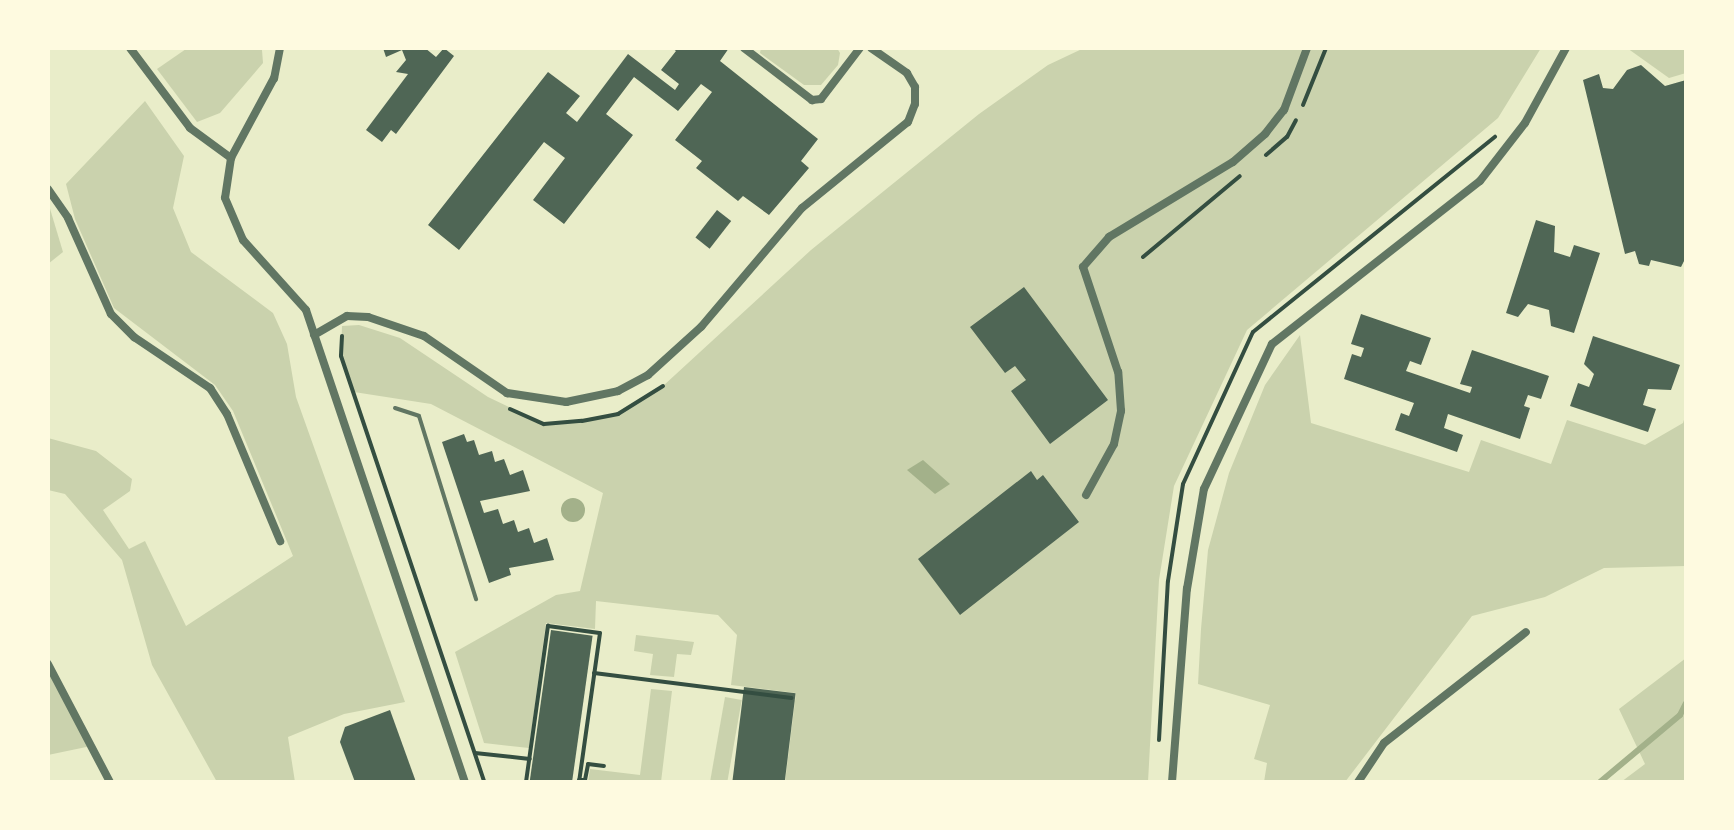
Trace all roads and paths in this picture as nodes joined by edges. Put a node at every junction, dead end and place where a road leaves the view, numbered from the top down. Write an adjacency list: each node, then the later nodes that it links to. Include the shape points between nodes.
1 (130, 48): 9 (street, via 190,128)
2 (280, 48): 9 (street, via 274,78)
3 (744, 48): 4 (street, via 812,100 821,99)
4 (860, 48)
5 (871, 48): 11 (street, via 907,73 915,87 908,122 802,208 701,327 648,375 618,391 566,402 507,393 424,336 368,317 347,316)
6 (1307, 48): 13 (street, via 1284,110 1265,134 1233,162 1109,237 1083,267 1118,372 1121,411 1114,444)
7 (1566, 48): 28 (street, via 1525,123 1480,181 1272,344 1204,489 1187,589)
8 (1501, 131): 21 (path, via 1253,332 1183,484 1168,581)
9 (231, 158): 11 (street, via 225,198 231,221 296,292)
10 (48, 189): 14 (street, via 68,218 111,314 134,337 210,388)
11 (314, 335): 26 (street)
12 (395, 408): 15 (lane, via 419,416)
13 (1086, 495)
14 (280, 541)
15 (476, 599)
16 (1526, 632): 29 (street, via 1384,743)
17 (48, 664): 25 (street)
18 (594, 673): 19 (path); 22 (path, via 600,633 548,626); 24 (path)
19 (791, 698)
20 (475, 753): 22 (path)
21 (1158, 754)
22 (530, 759): 27 (path)
23 (604, 766): 24 (path, via 588,764 585,780)
24 (579, 781)
25 (110, 782)
26 (465, 782)
27 (526, 782)
28 (1172, 782)
29 (1358, 782)

